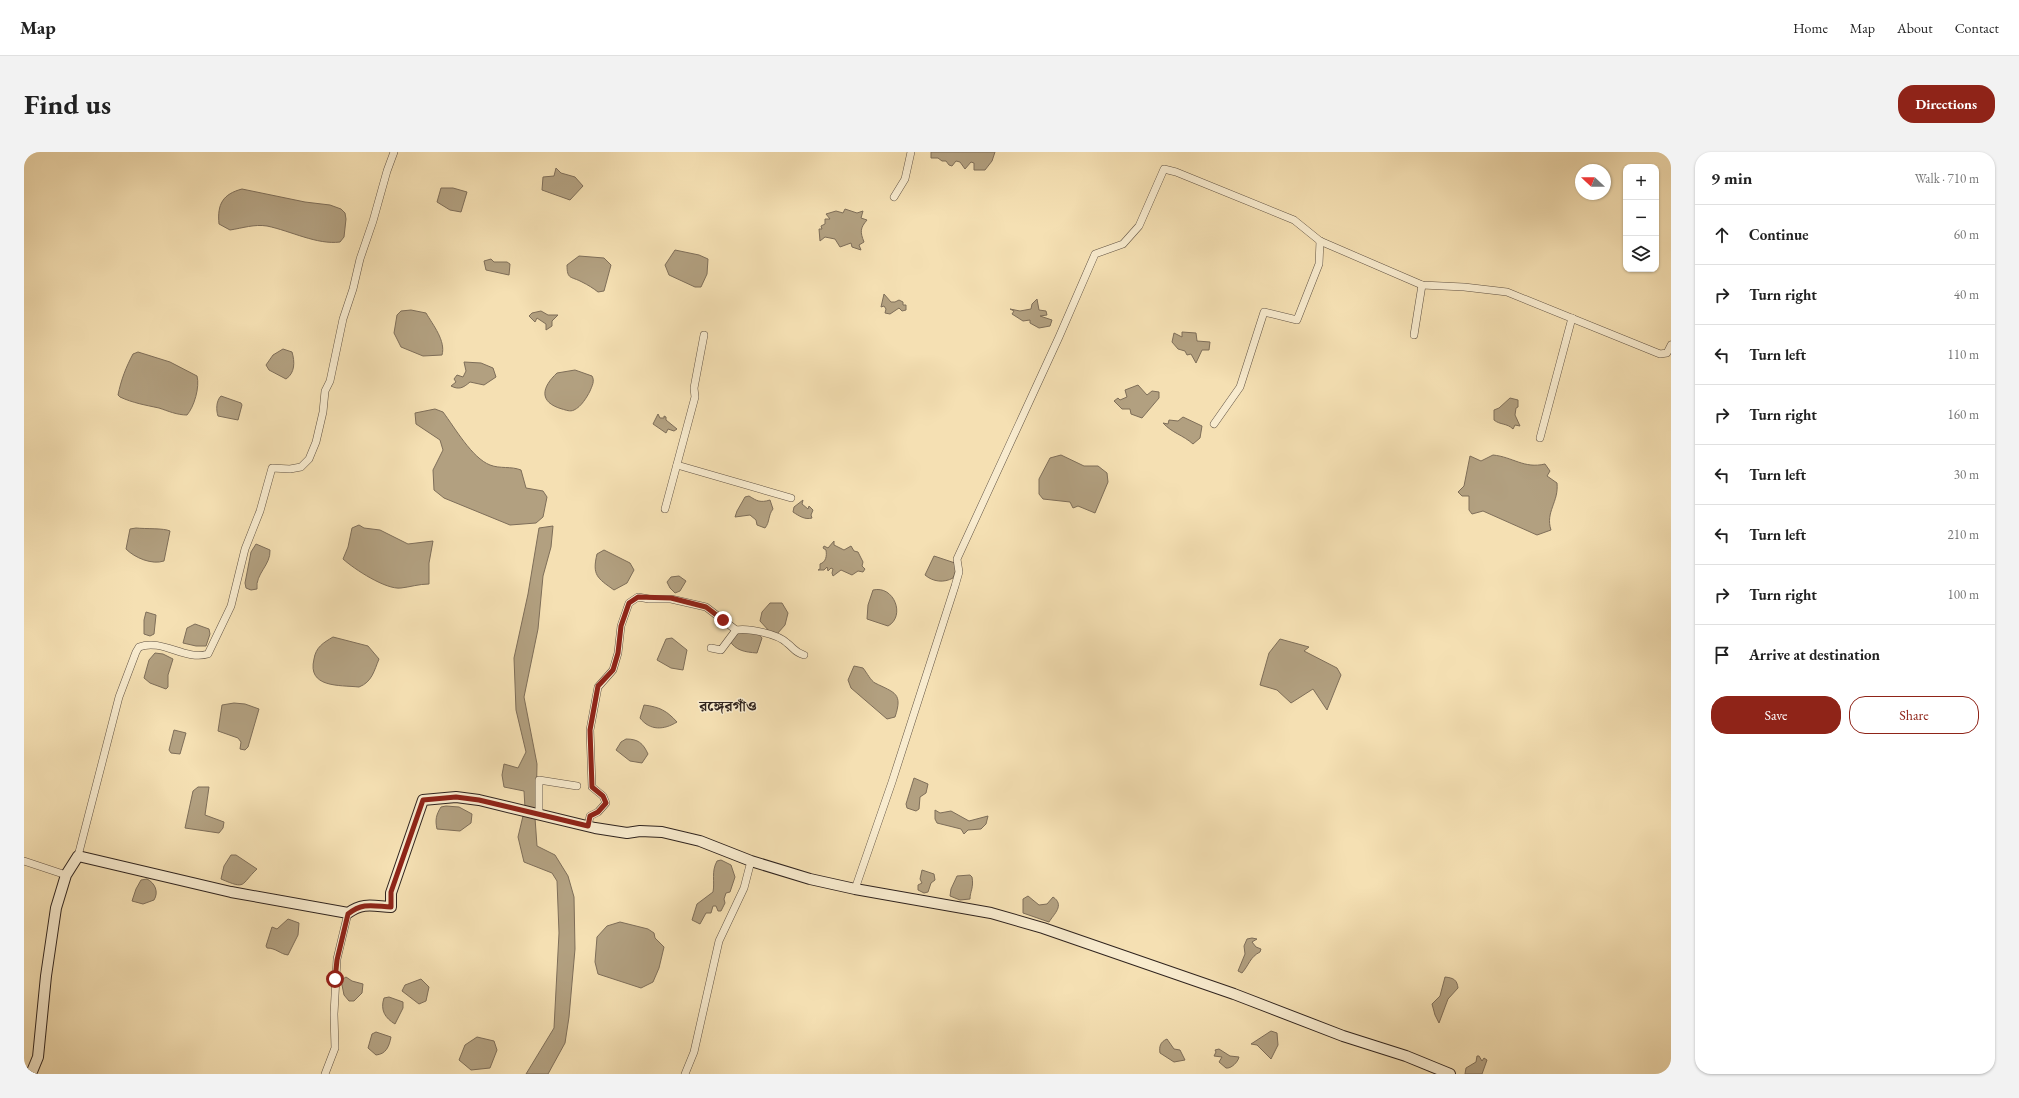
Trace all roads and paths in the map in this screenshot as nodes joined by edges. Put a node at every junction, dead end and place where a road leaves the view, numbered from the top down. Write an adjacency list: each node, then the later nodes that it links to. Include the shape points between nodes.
1 (394, 152): 21 (street, via 343,319 316,442 309,459 301,467 272,468 260,511 245,549 231,606 208,654 196,656 151,645 139,647 136,652 119,697)
2 (911, 152): 3 (street, via 905,179)
3 (894, 197)
4 (1320, 241): 5 (street); 10 (street, via 1319,264 1297,320 1264,312 1240,387); 25 (street, via 1294,220 1164,169 1139,226 1123,244 1095,254 957,559 959,572 955,586)
5 (1422, 285): 6 (street, via 1507,292); 8 (street)
6 (1572, 318): 9 (street, via 1660,354 1667,353); 11 (street)
7 (704, 335): 12 (street, via 694,388 695,397)
8 (1414, 335)
9 (1671, 345)
10 (1214, 424)
11 (1540, 438)
12 (677, 465): 13 (street); 14 (street)
13 (790, 498)
14 (665, 509)
15 (736, 630): 16 (street, via 721,650); 17 (street, via 749,629 776,637 786,642 795,652); 20 (street, via 706,607 671,598 638,597 629,603 621,626 613,670 598,686 590,730 592,787 603,796 606,803 590,816)
16 (711, 648)
17 (804, 655)
18 (577, 786): 19 (street, via 539,780)
19 (539, 814): 20 (street); 26 (street, via 456,797 423,800 391,892 391,907 358,906)
20 (588, 826): 23 (street, via 627,833 662,832 700,841)
21 (78, 856): 24 (street); 26 (street, via 231,892)
22 (24, 861): 24 (street)
23 (751, 861): 25 (street, via 810,880); 29 (street, via 744,888 719,941 694,1052)
24 (66, 875): 27 (street, via 56,908 38,1057)
25 (855, 889): 30 (street, via 991,913 1043,928 1234,994)
26 (348, 914): 28 (street, via 337,960 335,1048)
27 (31, 1074)
28 (325, 1074)
29 (685, 1074)
30 (1450, 1074)

